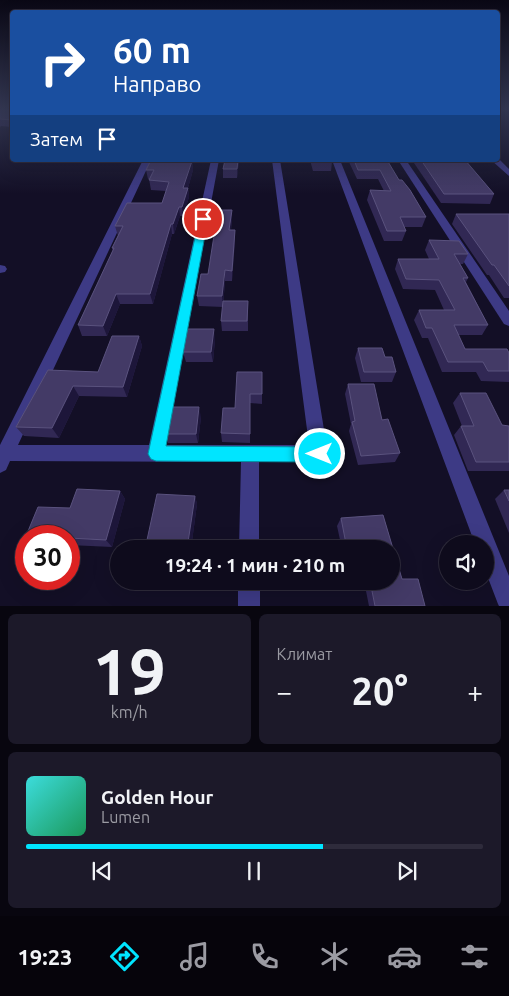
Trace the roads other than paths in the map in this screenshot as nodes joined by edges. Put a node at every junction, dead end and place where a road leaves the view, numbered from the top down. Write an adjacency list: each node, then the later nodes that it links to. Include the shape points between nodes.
1 (145, 162): 11 (street)
2 (215, 162): 9 (street)
3 (276, 162): 10 (street, via 320,454)
4 (337, 162): 14 (street)
5 (403, 162): 8 (street)
6 (496, 162): 7 (street)
7 (509, 174)
8 (509, 321)
9 (156, 454): 10 (street); 11 (street)
10 (250, 454): 12 (street)
11 (3, 458)
12 (249, 540)
13 (249, 590): 15 (street)
14 (509, 604)
15 (249, 606)

